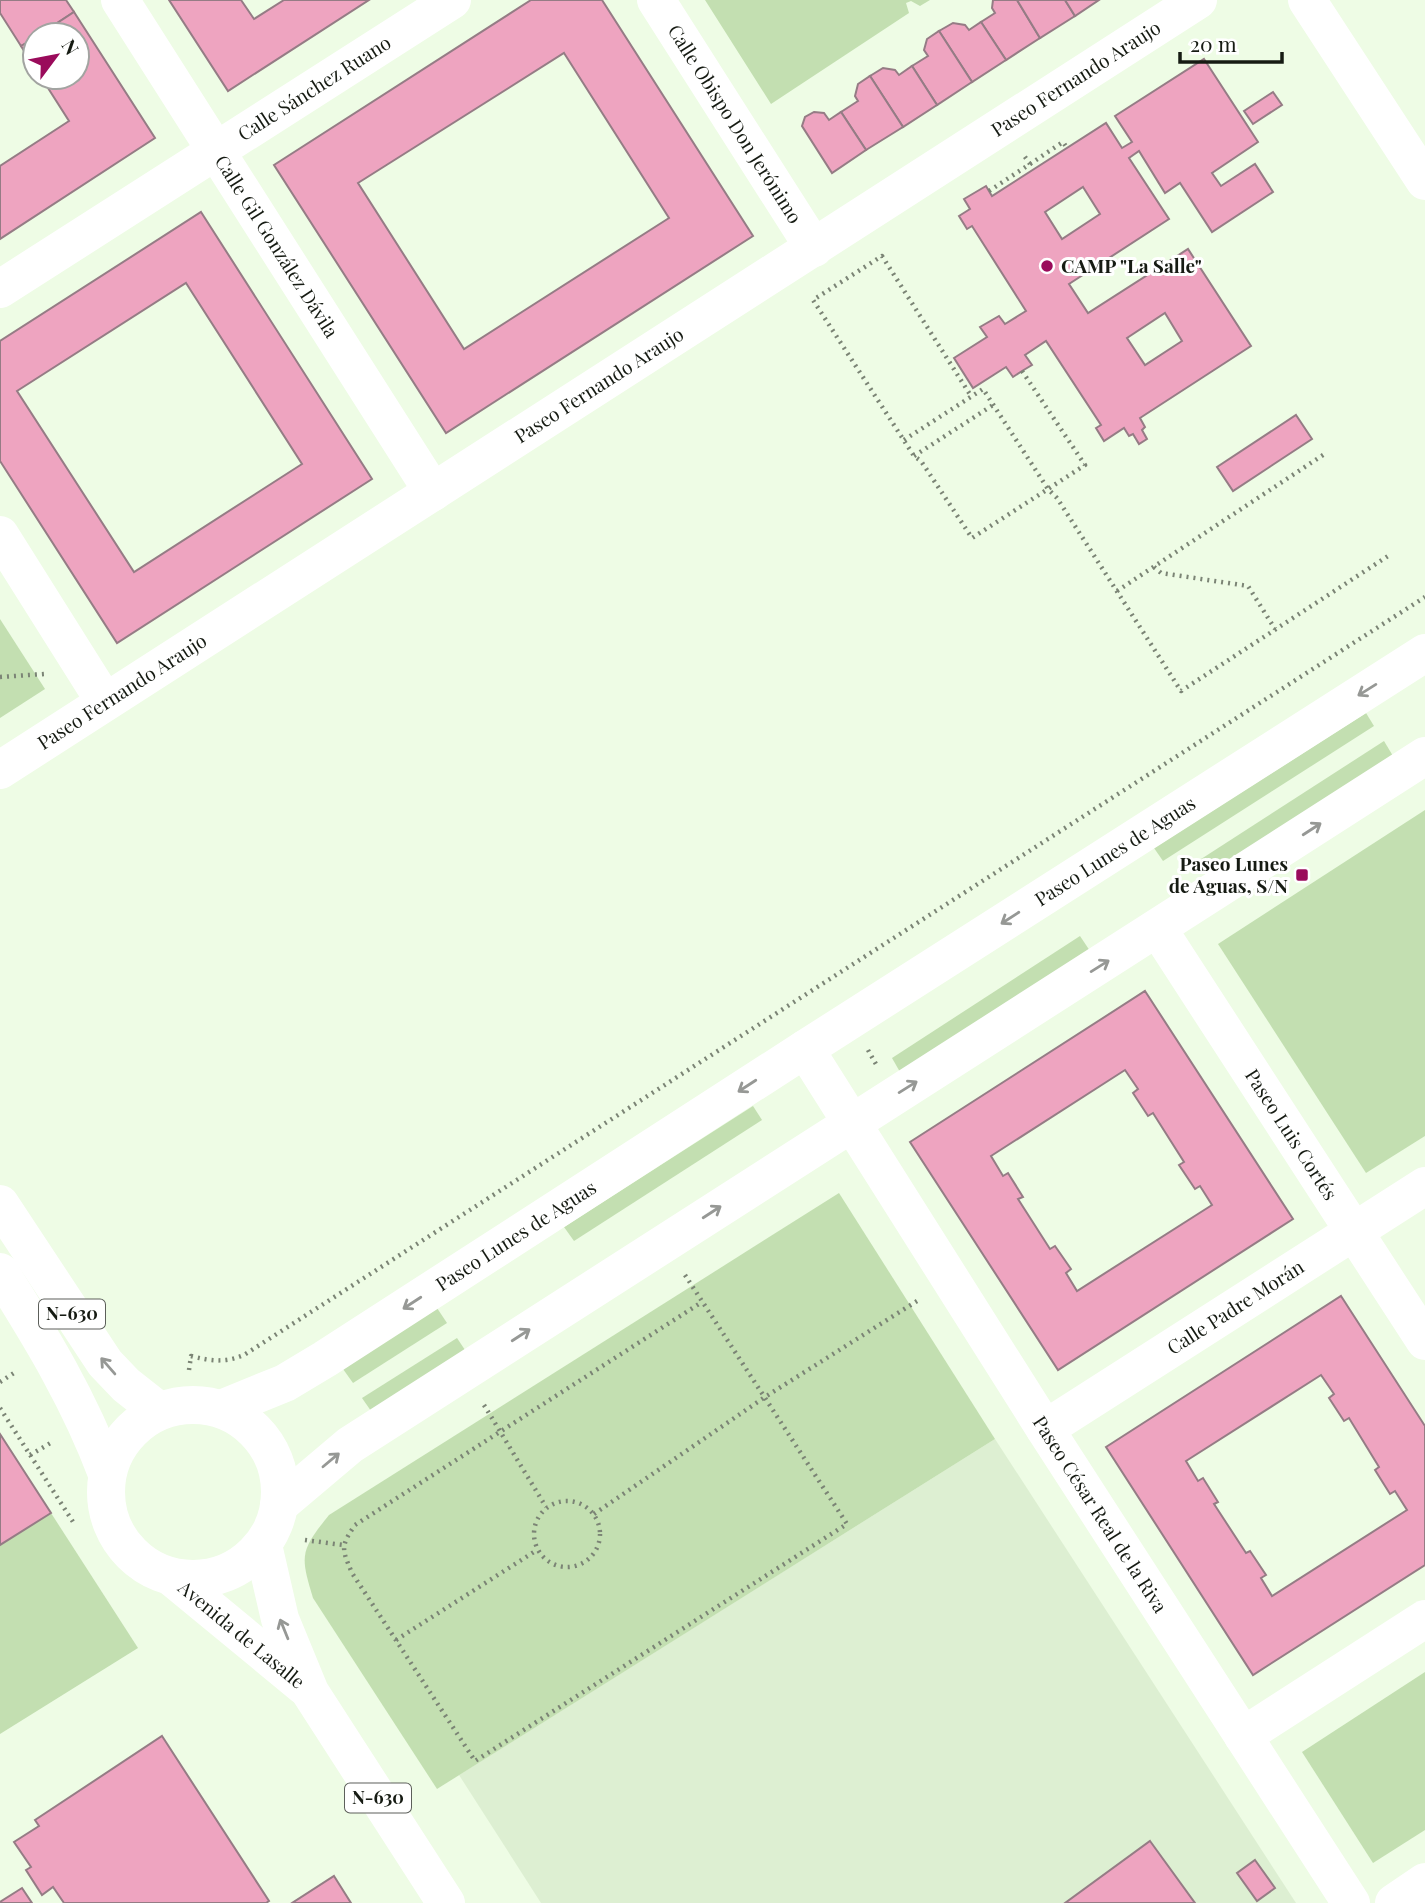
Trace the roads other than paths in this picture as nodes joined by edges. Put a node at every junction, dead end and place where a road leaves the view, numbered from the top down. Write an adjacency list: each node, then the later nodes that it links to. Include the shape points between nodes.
1 (120, 0): 6 (main road, Calle Gil González Dávila)
2 (452, 0): 6 (main road, Calle Sánchez Ruano)
3 (656, 0): 8 (main road, Calle Obispo Don Jerónimo)
4 (1198, 0): 8 (main road, Paseo Fernando Araujo)
5 (1307, 0): 7 (main road)
6 (215, 150): 9 (main road, Calle Sánchez Ruano); 10 (main road, Calle Gil González Dávila)
7 (1425, 181)
8 (814, 248): 10 (main road, Paseo Fernando Araujo)
9 (0, 289)
10 (433, 492): 13 (main road, Paseo Fernando Araujo)
11 (0, 536): 13 (main road)
12 (1425, 653): 17 (main road, Paseo Lunes de Aguas, one-way to 17)
13 (106, 702): 15 (main road, Paseo Fernando Araujo)
14 (1425, 756): 16 (main road, one-way to 14)
15 (0, 770)
16 (1158, 929): 18 (main road, one-way to 16); 21 (main road, Paseo Luis Cortés)
17 (805, 1049): 18 (main road); 24 (main road, Paseo Lunes de Aguas, one-way to 24, via 325,1359 285,1383)
18 (850, 1124): 26 (main road, Paseo César Real de la Riva); 28 (main road, one-way to 18, via 350,1445)
19 (1425, 1186): 21 (main road, Calle Padre Morán)
20 (0, 1204): 25 (main road, N-630, one-way to 20, via 105,1363)
21 (1354, 1231): 23 (main road, Paseo Luis Cortés); 26 (main road, Calle Padre Morán)
22 (0, 1272): 27 (main road, N-630, via 61,1372)
23 (1425, 1341)
24 (221, 1409): 25 (main road, N-630, via 201,1404); 28 (main road, N-630, via 255,1430 276,1465)
25 (159, 1411): 27 (main road, N-630, via 125,1436)
26 (1045, 1429): 33 (main road, Paseo César Real de la Riva)
27 (107, 1474): 30 (main road, N-630, via 109,1514 127,1551 148,1568)
28 (279, 1504): 29 (main road, N-630)
29 (263, 1545): 30 (main road, N-630, via 238,1567 206,1579); 32 (main road, Avenida de Lasalle / N-630, one-way to 29, via 280,1619)
30 (173, 1578): 32 (main road, Avenida de Lasalle / N-630)
31 (1425, 1619): 33 (main road)
32 (310, 1692): 35 (main road, Avenida de Lasalle / N-630)
33 (1243, 1736): 36 (main road, Paseo César Real de la Riva)
34 (1425, 1882): 37 (main road)
35 (446, 1903)
36 (1351, 1903)
37 (1394, 1903)

